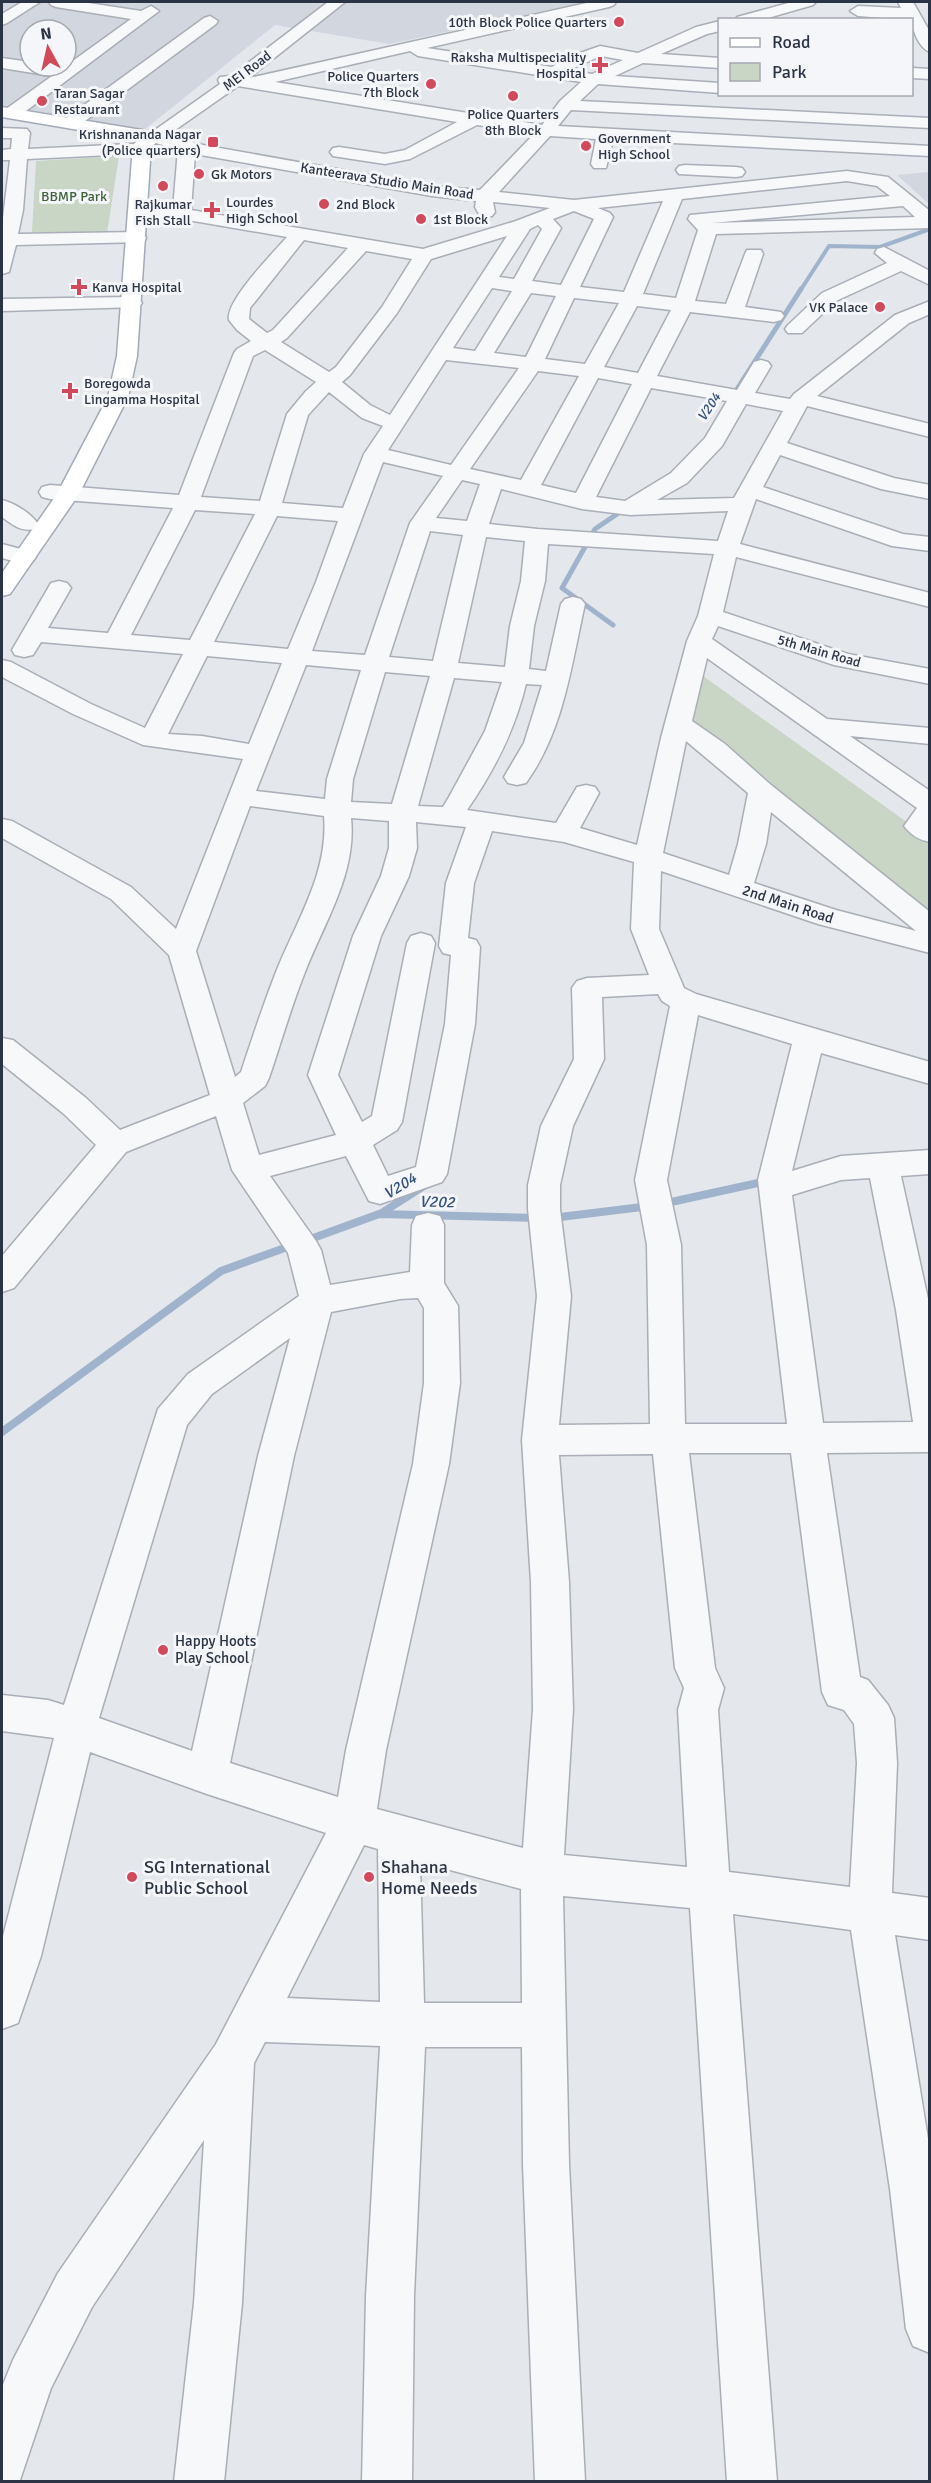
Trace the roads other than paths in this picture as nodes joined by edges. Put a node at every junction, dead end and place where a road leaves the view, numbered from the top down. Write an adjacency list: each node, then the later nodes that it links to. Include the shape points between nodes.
1 (32, 2): 10 (street)
2 (56, 2): 21 (street, via 148,14)
3 (327, 2): 27 (street, MEI Road)
4 (337, 2): 27 (street, MEI Road)
5 (606, 2): 13 (street, via 610,12); 16 (street)
6 (801, 8): 9 (street)
7 (908, 8): 8 (street)
8 (858, 10)
9 (752, 18)
10 (2, 20)
11 (913, 20): 15 (street)
12 (210, 21): 34 (street)
13 (573, 24)
14 (718, 26): 17 (street)
15 (923, 45)
16 (399, 48): 22 (street); 27 (street)
17 (640, 58): 19 (street); 22 (street, via 601,44); 26 (street)
18 (2, 63): 20 (street)
19 (718, 63)
20 (18, 65)
21 (78, 65)
22 (554, 73): 26 (street)
23 (913, 73): 24 (street)
24 (930, 74)
25 (60, 78): 31 (street)
26 (594, 79): 28 (street); 30 (street)
27 (237, 81): 33 (street); 39 (street, MEI Road)
28 (718, 88)
29 (773, 96): 32 (street)
30 (566, 105): 32 (street); 36 (street)
31 (7, 113): 34 (main road, Kanteerava Studio Main Road)
32 (769, 115): 35 (street); 40 (street)
33 (473, 120): 36 (street); 45 (street, via 410,154)
34 (71, 123): 39 (main road, Kanteerava Studio Main Road)
35 (930, 123)
36 (546, 131): 38 (street); 53 (street)
37 (2, 133): 44 (street, via 21,133)
38 (605, 134): 40 (street); 46 (street)
39 (144, 141): 41 (street, Kanteerava Studio Main Road); 44 (street); 56 (main road); 63 (main road)
40 (767, 143): 43 (street); 49 (street)
41 (187, 146): 51 (street, Kanteerava Studio Main Road); 57 (street)
42 (320, 149): 45 (street)
43 (930, 151)
44 (10, 155): 64 (street, via 14,210)
45 (375, 158): 51 (street)
46 (600, 164)
47 (685, 170): 49 (street)
48 (894, 171): 50 (street)
49 (769, 173): 50 (street)
50 (847, 176): 52 (street, Kanteerava Studio Main Road); 54 (street, via 882,181)
51 (351, 177): 53 (street, Kanteerava Studio Main Road)
52 (675, 195): 55 (street, Kanteerava Studio Main Road); 74 (street)
53 (485, 196): 55 (street, Kanteerava Studio Main Road); 59 (street, via 484,207 493,219)
54 (907, 200): 58 (street); 60 (street, via 697,219)
55 (574, 206): 59 (street); 73 (street, via 604,217)
56 (138, 214): 57 (street); 63 (main road)
57 (182, 214): 61 (street)
58 (930, 221): 60 (street)
59 (532, 222): 68 (street); 71 (street); 72 (street, via 552,228)
60 (708, 229): 76 (street)
61 (299, 235): 65 (street); 82 (street, via 238,315 245,329)
62 (930, 236): 66 (street)
63 (131, 238): 64 (street); 75 (main road)
64 (4, 239): 69 (street)
65 (362, 244): 68 (street); 82 (street, via 295,319)
66 (904, 250): 70 (street); 81 (street, via 829,297)
67 (754, 254): 79 (street)
68 (424, 255): 89 (street, via 390,309)
69 (2, 268)
70 (930, 279)
71 (489, 282): 72 (street); 83 (street)
72 (523, 285): 73 (street); 84 (street)
73 (569, 290): 74 (street); 85 (street)
74 (632, 297): 76 (street); 87 (street)
75 (126, 303): 77 (street); 100 (main road, via 127,356 118,397)
76 (684, 304): 79 (street); 88 (street)
77 (2, 305)
78 (930, 307): 91 (street, via 911,325)
79 (734, 310): 80 (street)
80 (774, 316)
81 (795, 328)
82 (267, 340): 89 (street); 103 (street, via 244,353 240,360)
83 (441, 353): 84 (street); 95 (street)
84 (481, 357): 85 (street)
85 (533, 363): 87 (street); 96 (street)
86 (761, 366): 90 (street)
87 (591, 371): 88 (street); 98 (street)
88 (645, 380): 90 (street); 102 (street)
89 (330, 383): 92 (street, via 371,417); 106 (street, via 313,395 298,414)
90 (737, 395): 91 (street); 105 (street, via 714,441 679,478)
91 (799, 402): 93 (street); 94 (street)
92 (385, 420)
93 (930, 431)
94 (773, 446): 99 (street, via 889,484); 101 (street)
95 (375, 454): 96 (street); 107 (street)
96 (457, 472): 97 (street); 108 (street)
97 (492, 483): 98 (street); 110 (street)
98 (527, 490): 102 (street)
99 (930, 492)
100 (59, 493): 103 (street); 109 (main road); 114 (main road)
101 (746, 497): 105 (street); 112 (street, via 900,541); 113 (street)
102 (582, 502): 105 (street)
103 (187, 503): 106 (street); 122 (street)
104 (2, 507): 109 (street)
105 (624, 507)
106 (269, 509): 107 (street); 123 (street)
107 (351, 515): 124 (street)
108 (422, 523): 110 (street); 125 (street)
109 (27, 524): 114 (main road)
110 (476, 529): 111 (street); 126 (street)
111 (538, 536): 113 (street); 128 (street)
112 (930, 544)
113 (727, 548): 117 (street); 119 (street)
114 (8, 555): 116 (main road)
115 (59, 588): 120 (street)
116 (2, 589)
117 (930, 600)
118 (573, 604): 130 (street)
119 (710, 616): 121 (street); 129 (street, 5th Main Road, via 843,660)
120 (32, 634): 122 (street); 127 (street)
121 (699, 640): 131 (street); 132 (street)
122 (116, 641): 123 (street)
123 (198, 648): 124 (street); 134 (street)
124 (298, 657): 125 (street); 135 (street)
125 (375, 663): 126 (street); 141 (street, via 340,779)
126 (444, 669): 128 (street); 143 (street)
127 (7, 670): 134 (street)
128 (516, 675): 130 (street); 144 (street, via 500,726 481,767)
129 (930, 677)
130 (554, 679): 136 (street, via 550,704 527,767)
131 (679, 723): 137 (street); 149 (street)
132 (825, 727): 133 (street); 140 (street)
133 (930, 736)
134 (152, 740): 135 (street)
135 (259, 754): 139 (street)
136 (517, 777)
137 (762, 791): 150 (street); 151 (street)
138 (586, 793): 147 (street)
139 (240, 797): 141 (street, 2nd Main Road); 156 (street)
140 (930, 804)
141 (337, 809): 143 (street, 2nd Main Road); 161 (street, via 339,830 330,881 290,973 254,1078)
142 (930, 810): 148 (street, via 918,826)
143 (402, 814): 144 (street, 2nd Main Road); 152 (street, via 403,848 395,876)
144 (450, 816): 145 (street, 2nd Main Road)
145 (502, 822): 147 (street, 2nd Main Road); 155 (street, via 460,883)
146 (2, 827): 156 (street, via 121,893)
147 (564, 832): 149 (street, 2nd Main Road)
148 (930, 834)
149 (648, 858): 150 (street, 2nd Main Road); 157 (street, via 645,929)
150 (739, 888): 154 (street, 2nd Main Road)
151 (930, 927)
152 (367, 936): 153 (street); 162 (street, via 323,1075)
153 (421, 943): 155 (street); 162 (street, via 386,1122)
154 (930, 944)
155 (467, 947): 162 (street, via 460,1024 431,1173 380,1191)
156 (182, 951): 161 (street)
157 (676, 992): 158 (street); 173 (street, via 651,1180 664,1245); 175 (street, via 587,988 589,1059 557,1126 544,1185 554,1296)
158 (809, 1038): 160 (street); 167 (street, via 774,1180)
159 (2, 1048): 163 (street, via 67,1099)
160 (930, 1072)
161 (227, 1100): 163 (street); 166 (street)
162 (354, 1142): 166 (street)
163 (115, 1144): 169 (street)
164 (930, 1162): 165 (street)
165 (884, 1165): 167 (street, via 841,1168); 172 (street)
166 (248, 1170): 171 (street, via 304,1250)
167 (776, 1188): 176 (street)
168 (428, 1225): 170 (street)
169 (4, 1269)
170 (427, 1285): 171 (street); 180 (street, via 441,1306 442,1383 431,1464 366,1750)
171 (317, 1301): 178 (street, via 200,1384 171,1419); 179 (street, via 276,1456)
172 (930, 1420)
173 (669, 1437): 175 (street); 176 (street); 183 (street, via 695,1668 704,1688 698,1710)
174 (930, 1437): 176 (street)
175 (540, 1440): 182 (street, via 550,1582 553,1709)
176 (807, 1440): 184 (street, via 842,1692 855,1693 874,1718 877,1763)
177 (2, 1713): 178 (street, via 48,1718)
178 (76, 1729): 179 (street); 186 (street, via 19,1956)
179 (207, 1775): 180 (street)
180 (354, 1821): 181 (street); 187 (street)
181 (399, 1836): 182 (street); 188 (street)
182 (542, 1874): 183 (street); 189 (street)
183 (710, 1890): 184 (street); 196 (street)
184 (870, 1911): 185 (street); 191 (street, via 913,2189)
185 (930, 1919)
186 (2, 2007)
187 (253, 2019): 188 (street); 190 (street)
188 (403, 2025): 189 (street); 194 (street, via 390,2296)
189 (544, 2025): 195 (street)
190 (232, 2060): 192 (street, via 75,2290 30,2377); 193 (street, via 218,2303)
191 (930, 2329)
192 (2, 2462)
193 (199, 2481)
194 (387, 2481)
195 (560, 2481)
196 (752, 2481)

